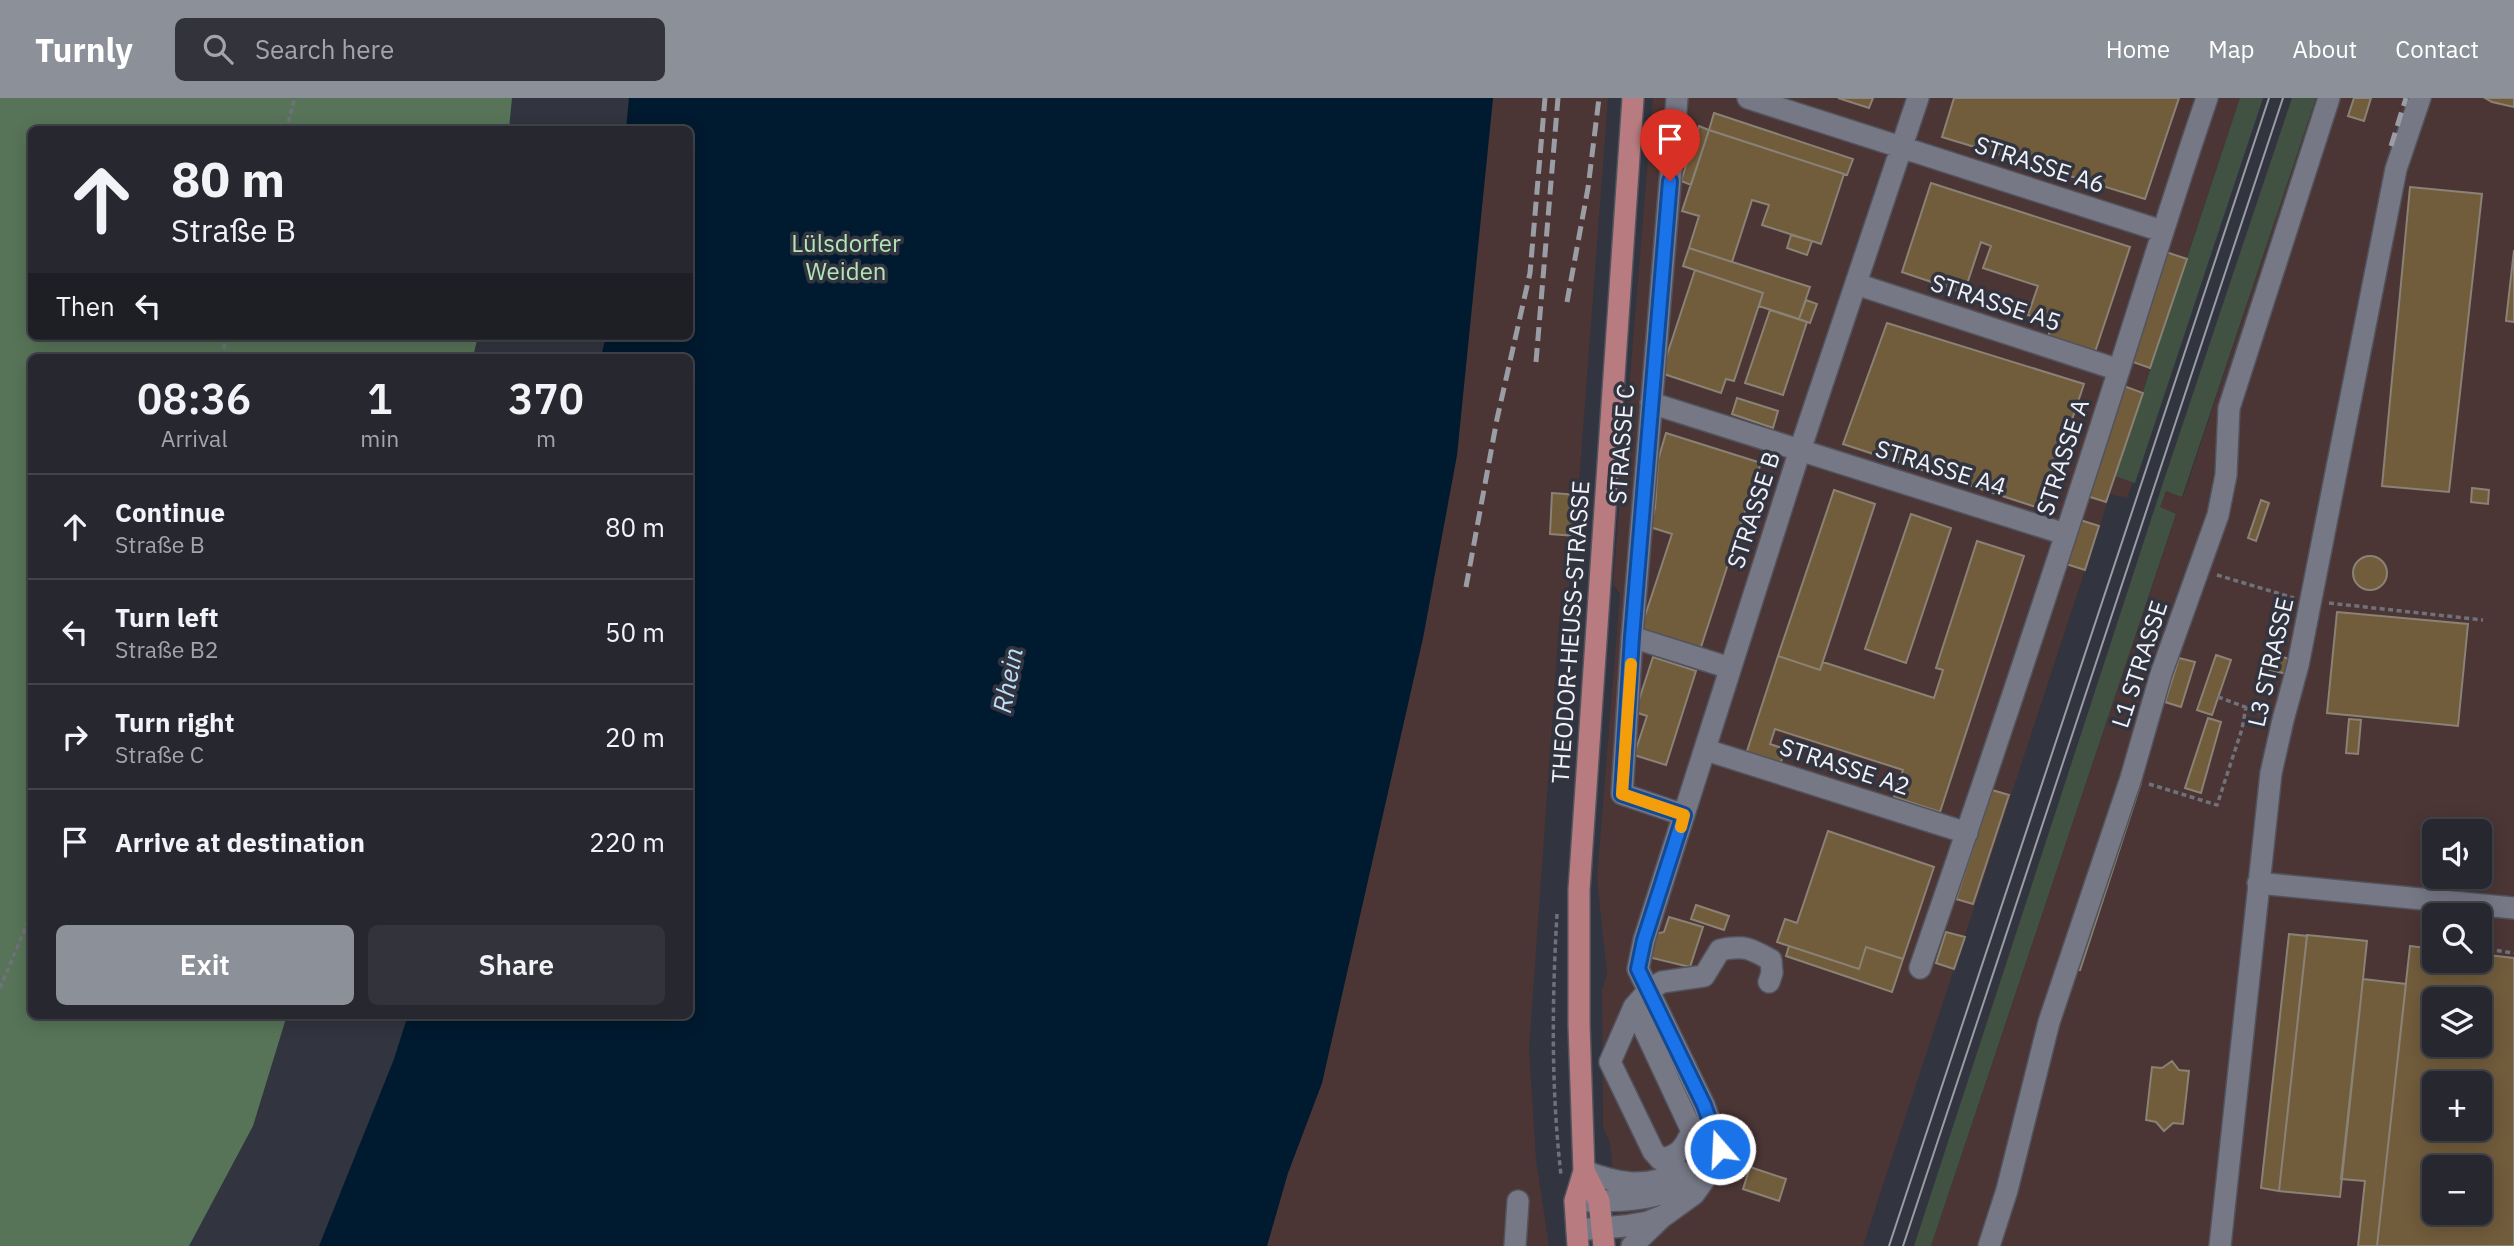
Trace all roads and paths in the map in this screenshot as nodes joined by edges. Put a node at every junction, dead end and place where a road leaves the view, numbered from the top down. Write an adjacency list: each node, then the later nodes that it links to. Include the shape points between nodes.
1 (295, 98): 9 (path)
2 (1633, 98): 41 (main road, THEODOR-HEUSS-STRASSE, via 1579,890)
3 (1677, 98): 14 (lane, STRASSE C)
4 (1748, 98): 10 (lane, STRASSE A6)
5 (1918, 98): 10 (lane, STRASSE B)
6 (2207, 98): 11 (lane, STRASSE A)
7 (2329, 98): 17 (lane, L1 STRASSE, via 2229,408 2226,475 2218,515)
8 (2420, 98): 18 (lane, L3 STRASSE, via 2396,169)
9 (287, 126)
10 (1902, 148): 11 (lane, STRASSE A6); 12 (lane, STRASSE B)
11 (2162, 231): 13 (lane, STRASSE A)
12 (1856, 284): 13 (lane, STRASSE A5); 15 (lane, STRASSE B)
13 (2119, 370): 16 (lane, STRASSE A)
14 (1651, 402): 15 (lane, STRASSE A4); 20 (lane, STRASSE C)
15 (1800, 450): 16 (lane, STRASSE A4); 21 (lane, STRASSE B)
16 (2065, 534): 28 (lane, STRASSE A)
17 (2198, 570): 18 (path); 26 (lane, L1 STRASSE)
18 (2311, 601): 19 (path); 24 (lane, L3 STRASSE)
19 (2483, 620)
20 (1632, 637): 21 (lane); 27 (lane, STRASSE C, via 1622,794)
21 (1730, 668): 25 (lane, STRASSE B)
22 (2218, 697): 23 (path)
23 (2246, 707): 24 (path); 26 (path, via 2217,805)
24 (2283, 720): 29 (lane, L3 STRASSE, via 2271,773)
25 (1706, 750): 27 (lane, STRASSE B); 28 (lane, STRASSE A2)
26 (2131, 778): 50 (lane, L1 STRASSE, via 2049,1022)
27 (1684, 815): 37 (lane, STRASSE B, via 1638,969)
28 (1967, 833): 34 (lane, STRASSE A)
29 (2258, 883): 30 (lane); 51 (lane, L3 STRASSE)
30 (2514, 908)
31 (28, 922): 36 (path)
32 (2492, 950): 33 (path)
33 (2514, 953)
34 (1920, 968)
35 (1769, 982): 37 (lane, via 1771,961 1738,946 1720,950 1704,976 1662,982)
36 (0, 988)
37 (1649, 990): 38 (lane); 39 (lane, STRASSE B)
38 (1634, 1007): 38 (lane, via 1692,1131 1684,1148 1671,1158 1660,1158 1653,1151 1610,1062)
39 (1712, 1127): 40 (lane); 45 (lane, STRASSE B, via 1720,1149 1714,1166 1694,1194)
40 (1702, 1150): 41 (lane, via 1676,1172 1651,1182 1628,1184); 44 (lane, via 1695,1172 1679,1186 1655,1197)
41 (1584, 1171): 43 (main road); 44 (main road)
42 (1518, 1201): 48 (lane)
43 (1575, 1201): 44 (lane); 47 (main road)
44 (1599, 1201): 46 (main road)
45 (1665, 1214): 46 (lane); 49 (lane)
46 (1603, 1237): 47 (lane)
47 (1578, 1238)
48 (1515, 1246)
49 (1632, 1246)
50 (1989, 1246)
51 (2220, 1246)

